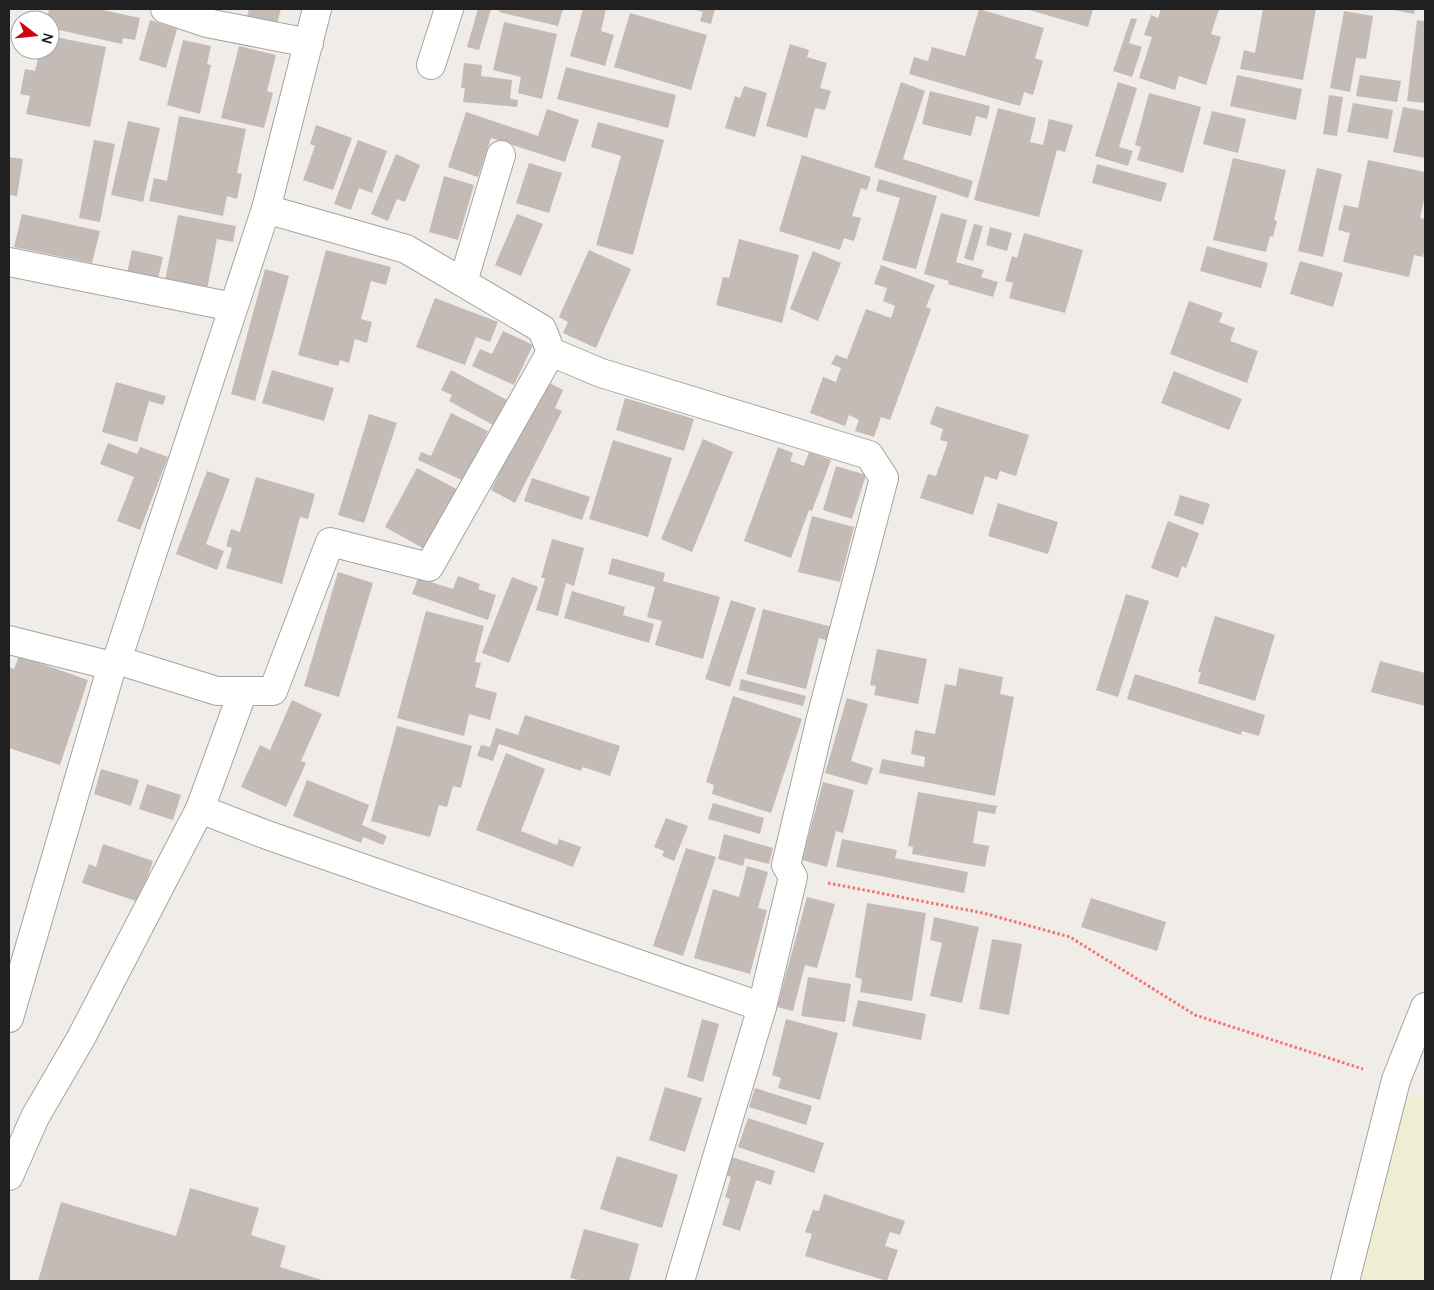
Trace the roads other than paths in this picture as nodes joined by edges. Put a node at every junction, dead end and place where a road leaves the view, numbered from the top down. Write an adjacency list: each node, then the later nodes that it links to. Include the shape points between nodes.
1 (165, 9): 4 (street, via 207,22)
2 (317, 9): 4 (street)
3 (449, 9): 5 (street)
4 (309, 43): 7 (street)
5 (431, 64)
6 (501, 155): 9 (street)
7 (266, 209): 9 (street, via 406,249); 10 (street)
8 (9, 262): 10 (street)
9 (463, 282): 11 (street, via 542,329)
10 (233, 307): 13 (street)
11 (551, 352): 14 (street, via 429,567 330,542 273,691); 17 (street, via 601,373 869,455 884,478 786,865 793,877)
12 (9, 640): 13 (street)
13 (115, 663): 14 (street, via 217,690); 18 (street)
14 (243, 691): 15 (street)
15 (200, 809): 17 (street); 19 (street, via 82,1038 36,1117)
16 (1425, 1006): 21 (street, via 1396,1080)
17 (762, 1007): 20 (street)
18 (9, 1018)
19 (9, 1176)
20 (680, 1281)
21 (1345, 1281)

